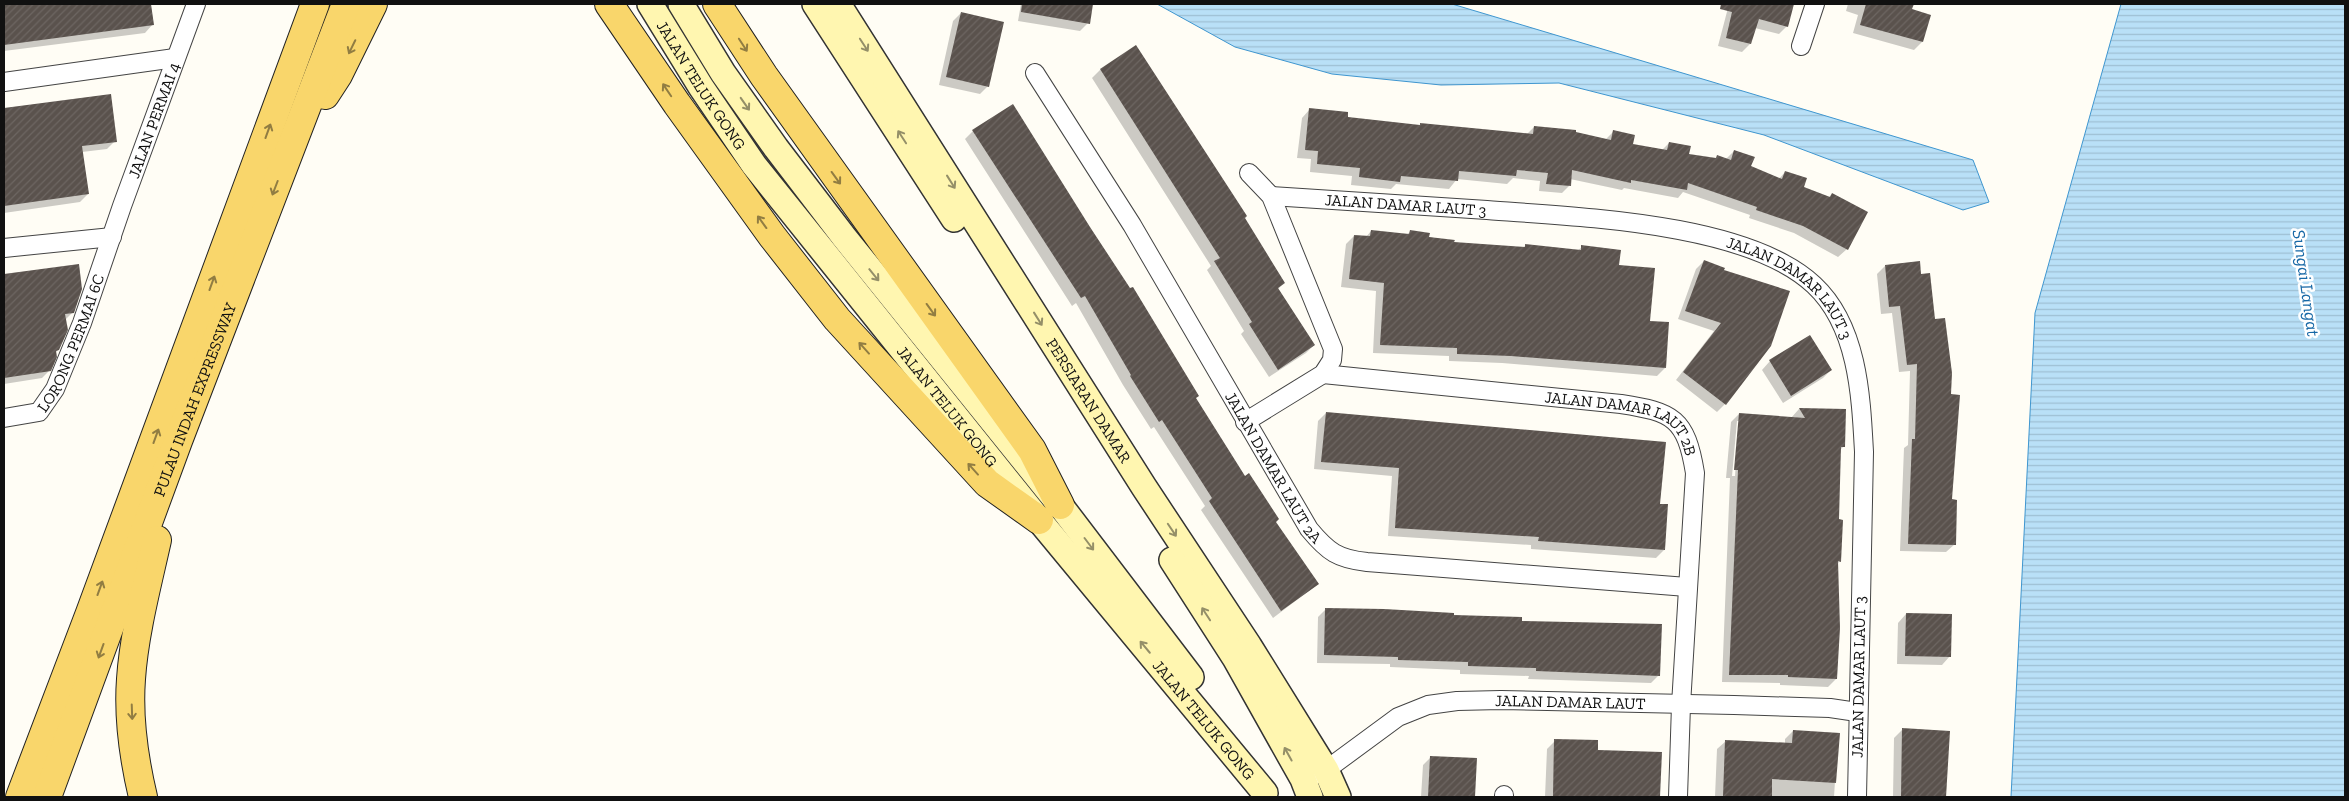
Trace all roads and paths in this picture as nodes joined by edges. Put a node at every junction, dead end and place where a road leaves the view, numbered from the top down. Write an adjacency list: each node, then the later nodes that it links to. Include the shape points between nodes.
1 (196, 4): 13 (street, JALAN PERMAI 4)
2 (315, 4): 27 (main road, PULAU INDAH EXPRESSWAY, one-way to 2)
3 (346, 4): 16 (main road, PULAU INDAH EXPRESSWAY)
4 (373, 4): 16 (main road, one-way to 16, via 338,75)
5 (609, 4): 25 (main road, one-way to 5, via 987,483 837,319 772,236)
6 (650, 4): 25 (street, JALAN TELUK GONG, via 701,88 754,165 824,252)
7 (681, 4): 25 (street, JALAN TELUK GONG, one-way to 25, via 723,73 776,148)
8 (717, 4): 25 (main road, one-way to 25, via 764,76 1032,450)
9 (815, 4): 31 (street, PERSIARAN DAMAR, one-way to 9, via 1235,658)
10 (838, 4): 30 (street, PERSIARAN DAMAR, one-way to 30)
11 (1815, 4): 12 (street)
12 (1800, 46)
13 (175, 58): 15 (street); 19 (street, JALAN PERMAI 4)
14 (1035, 73): 23 (street, JALAN DAMAR LAUT 2A, via 1132,225)
15 (4, 82)
16 (293, 143): 24 (main road, PULAU INDAH EXPRESSWAY, one-way to 24)
17 (1249, 172): 18 (street)
18 (1271, 196): 21 (street, via 1333,349 1332,360); 29 (street, JALAN DAMAR LAUT 3, via 1651,225 1721,239 1769,258 1814,285 1830,304 1846,338 1861,402 1864,452)
19 (112, 236): 20 (street); 22 (street, LORONG PERMAI 6C, via 82,323 50,398 39,412)
20 (4, 248)
21 (1323, 374): 23 (street); 26 (street, JALAN DAMAR LAUT 2B, via 1621,404 1665,413 1681,427 1690,444 1695,473)
22 (4, 418)
23 (1245, 422): 26 (street, JALAN DAMAR LAUT 2A, via 1309,529 1328,550 1348,560)
24 (178, 441): 35 (main road, PULAU INDAH EXPRESSWAY, one-way to 35); 36 (main road, one-way to 36, via 143,603 131,679 133,755)
25 (1049, 512): 32 (street, JALAN TELUK GONG, via 1230,728)
26 (1687, 587): 28 (street, JALAN DAMAR LAUT 2B)
27 (90, 613): 33 (main road); 34 (main road, PULAU INDAH EXPRESSWAY)
28 (1681, 705): 29 (street, JALAN DAMAR LAUT, via 1830,708); 30 (street, JALAN DAMAR LAUT, via 1501,700 1428,704 1398,717); 38 (street, JALAN DAMAR LAUT 2B)
29 (1858, 712): 39 (street, JALAN DAMAR LAUT 3)
30 (1326, 770): 31 (street, JALAN DAMAR LAUT); 37 (street, PERSIARAN DAMAR)
31 (1306, 788)
32 (1266, 795)
33 (6, 797)
34 (20, 797)
35 (48, 797)
36 (143, 797)
37 (1338, 797)
38 (1678, 797)
39 (1857, 797)

